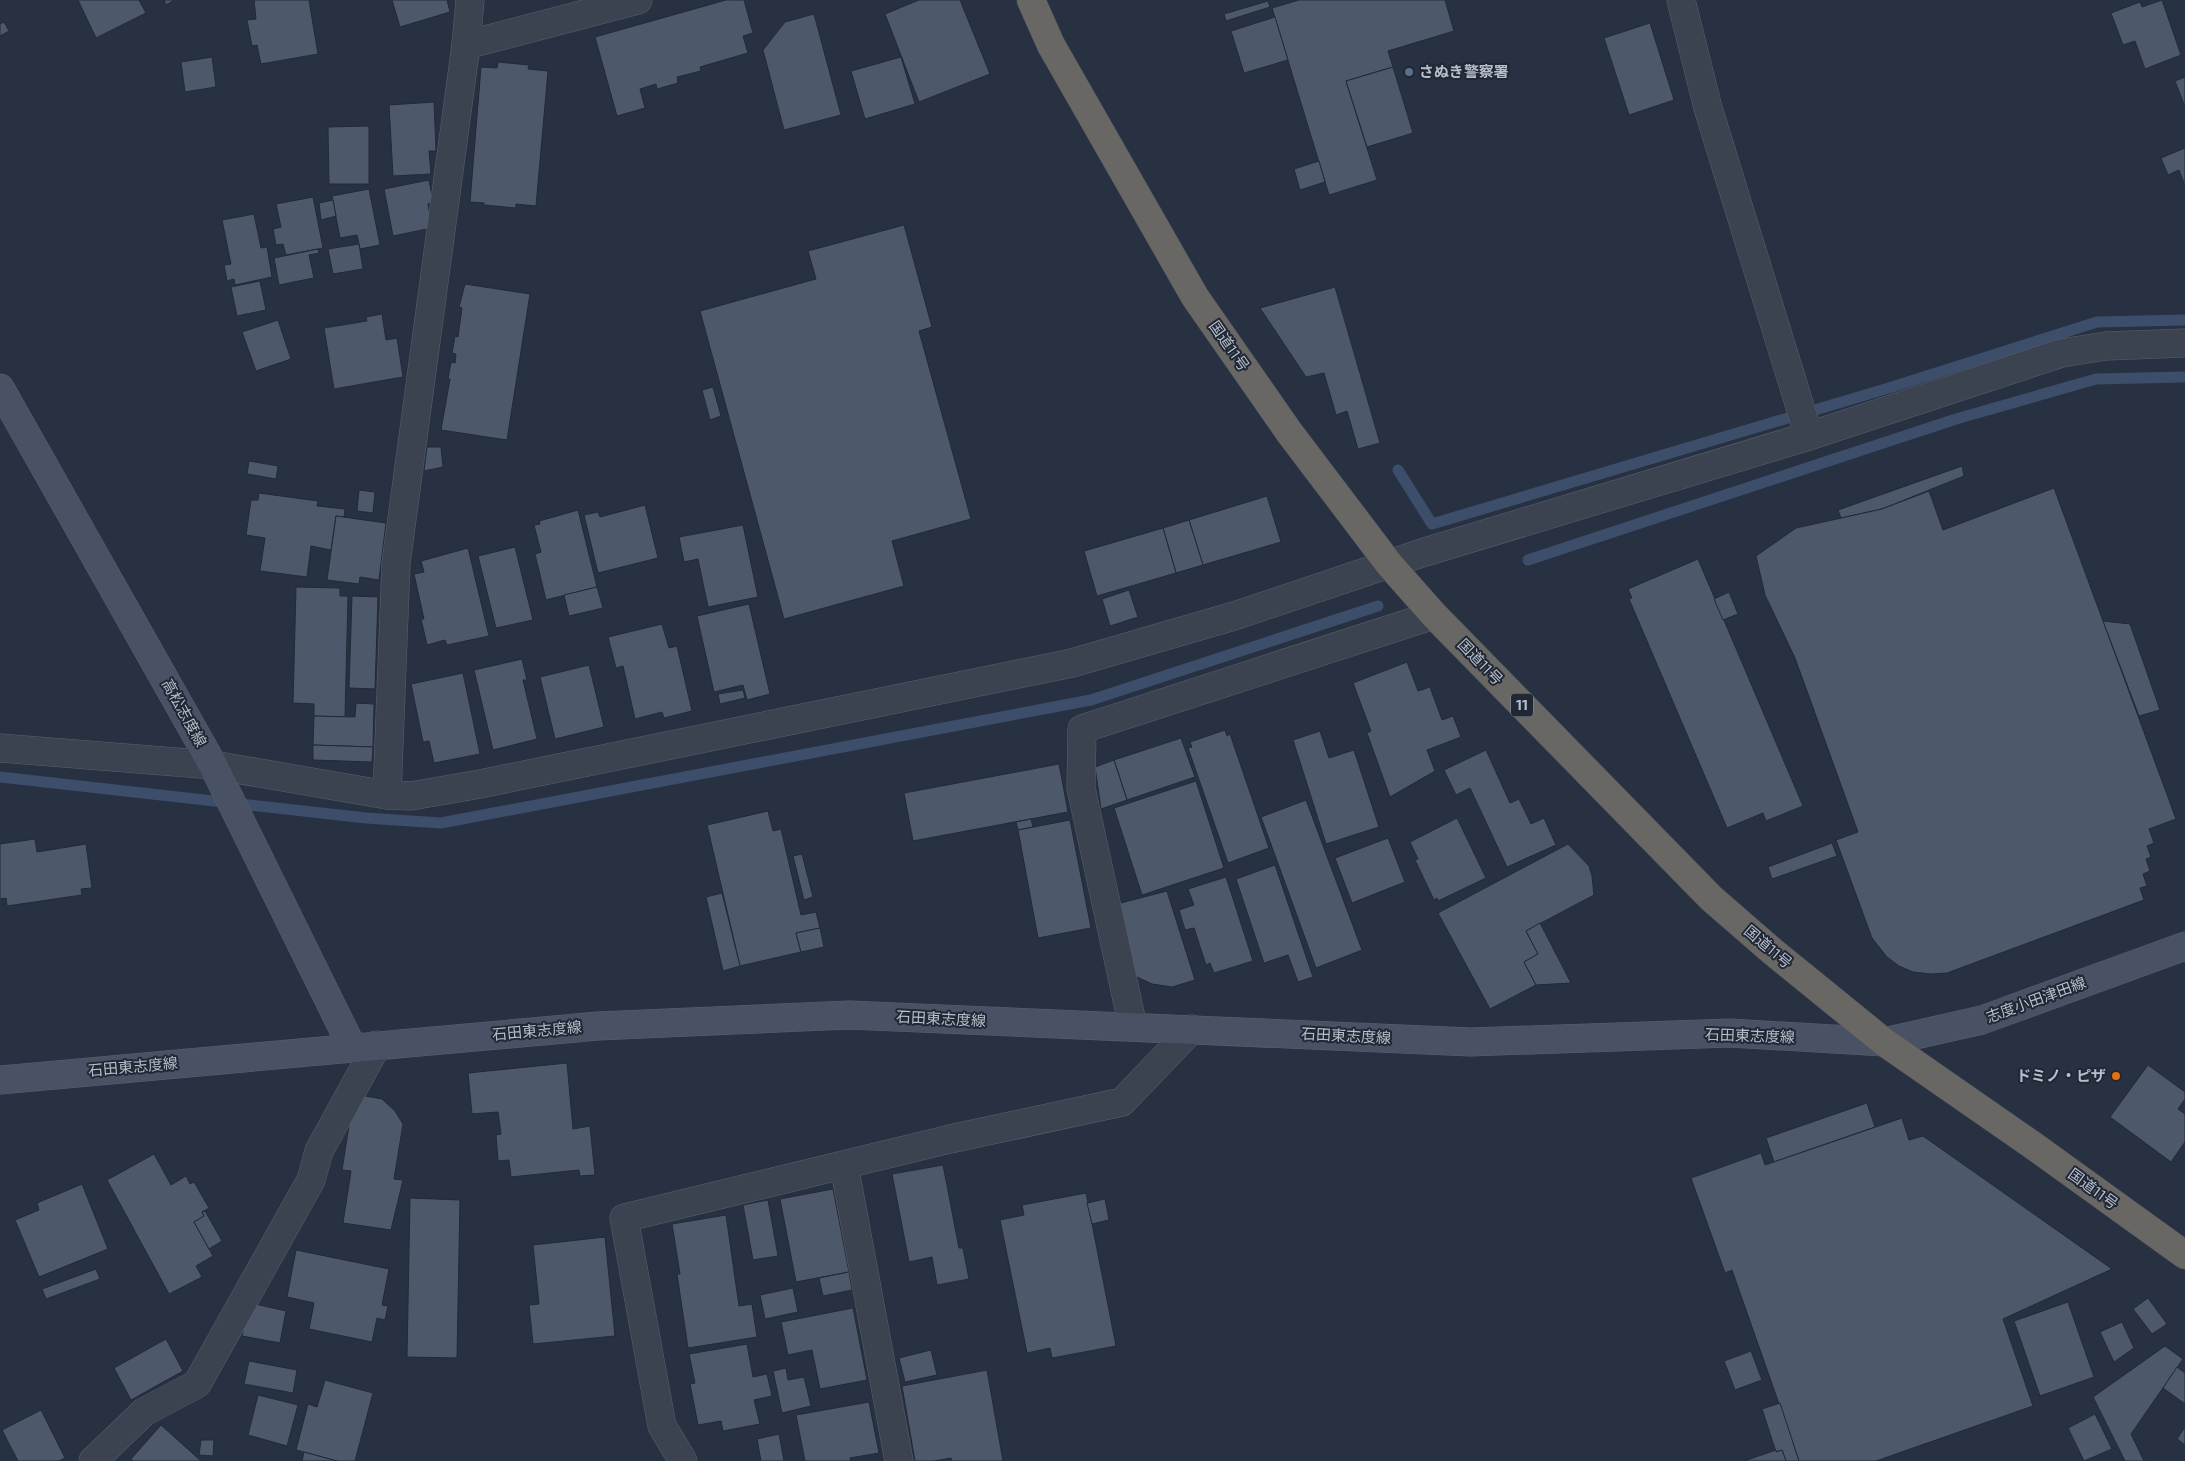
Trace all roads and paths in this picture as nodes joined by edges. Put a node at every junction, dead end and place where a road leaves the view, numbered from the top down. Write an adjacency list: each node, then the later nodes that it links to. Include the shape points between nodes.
1 (470, 0): 5 (street)
2 (638, 0): 5 (street)
3 (1031, 0): 9 (highway, 国道11号 / 11, via 1051,45 1194,297 1289,432)
4 (1681, 0): 8 (street, via 1708,108)
5 (466, 45): 13 (street, via 396,563)
6 (2185, 343): 8 (street, via 2106,346 2062,353)
7 (0, 388): 12 (main road, 高松志度線)
8 (1809, 436): 9 (street)
9 (1389, 564): 10 (highway, 国道11号 / 11); 13 (street, via 1234,616 1072,663 480,784 411,796)
10 (1434, 615): 15 (street, via 1082,729 1081,788); 17 (highway, 国道11号 / 11, via 1711,898)
11 (0, 748): 12 (street)
12 (213, 765): 13 (street); 18 (main road, 高松志度線)
13 (387, 795)
14 (2185, 946): 17 (main road, 志度小田津田線, via 1982,1020)
15 (1133, 1027): 16 (main road, 石田東志度線); 18 (main road, 石田東志度線, via 850,1015 598,1026)
16 (1192, 1029): 17 (main road, 石田東志度線, via 1472,1042 1730,1033); 20 (street, via 1122,1102)
17 (1884, 1042): 21 (highway, 国道11号 / 11)
18 (364, 1046): 19 (main road, 石田東志度線); 22 (street, via 319,1151 311,1180 197,1384 144,1412)
19 (0, 1080)
20 (844, 1165): 23 (street, via 624,1218 662,1426); 24 (street)
21 (2185, 1255)
22 (93, 1461)
23 (683, 1461)
24 (899, 1461)

